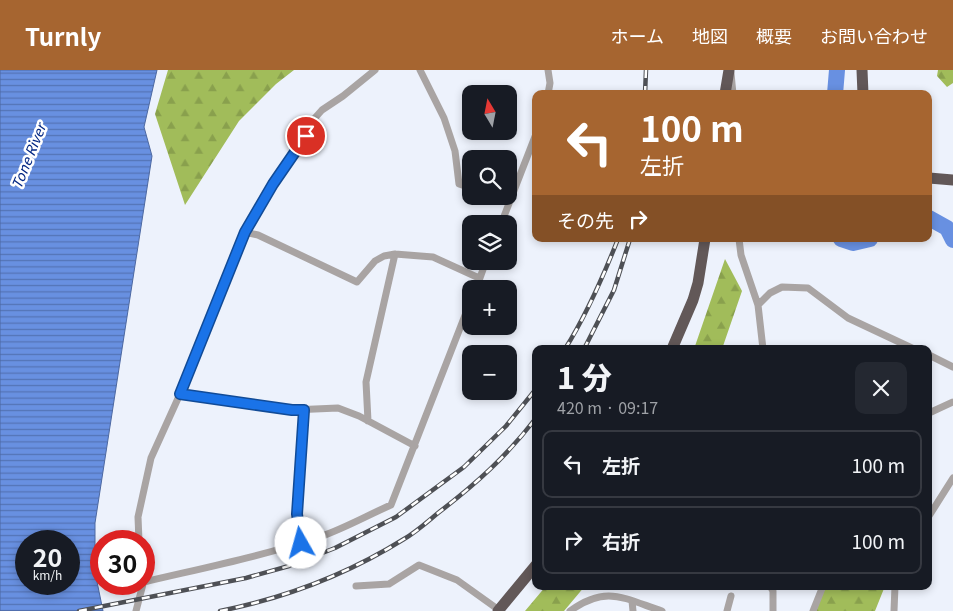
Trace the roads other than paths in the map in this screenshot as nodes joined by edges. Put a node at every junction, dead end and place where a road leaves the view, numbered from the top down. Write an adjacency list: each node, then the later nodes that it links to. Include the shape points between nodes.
1 (375, 70): 15 (street, via 314,119)
2 (420, 70): 14 (street, via 444,118 455,151 459,184)
3 (548, 70): 6 (street)
4 (730, 70): 7 (highway); 8 (street)
5 (862, 70): 9 (highway)
6 (549, 90)
7 (726, 90)
8 (733, 90)
9 (863, 90)
10 (532, 144): 13 (street)
11 (932, 178): 12 (highway)
12 (953, 180)
13 (517, 182)
14 (462, 185)
15 (245, 232): 18 (street, via 258,235 357,282 375,261); 28 (street)
16 (704, 242): 23 (highway, via 693,300)
17 (739, 242): 21 (street)
18 (395, 254): 20 (street, via 433,257); 32 (street, via 366,382)
19 (482, 270): 20 (street)
20 (479, 278)
21 (758, 306): 24 (street); 25 (street, via 770,293 782,287 808,288 848,318)
22 (462, 323): 33 (street)
23 (674, 345)
24 (763, 345)
25 (905, 345)
26 (932, 356): 27 (street)
27 (953, 367)
28 (180, 394): 30 (street); 36 (street, via 151,458 138,517)
29 (953, 402): 31 (street)
30 (304, 410): 32 (street, via 338,408); 37 (street, via 297,514)
31 (932, 412)
32 (368, 421): 33 (street)
33 (415, 446): 37 (street, via 392,505)
34 (953, 478): 35 (street)
35 (932, 511)
36 (139, 530)
37 (301, 543): 39 (street)
38 (532, 570): 47 (highway)
39 (155, 580)
40 (356, 586): 47 (street, via 389,584 419,565 457,580)
41 (772, 590): 53 (street)
42 (821, 590): 54 (street)
43 (895, 590): 55 (street)
44 (140, 595): 48 (street)
45 (731, 596): 52 (street)
46 (632, 601): 49 (street, via 600,596 584,601); 50 (street); 51 (street)
47 (499, 610)
48 (136, 611)
49 (570, 611)
50 (633, 611)
51 (662, 611)
52 (727, 611)
53 (773, 611)
54 (813, 611)
55 (894, 611)

